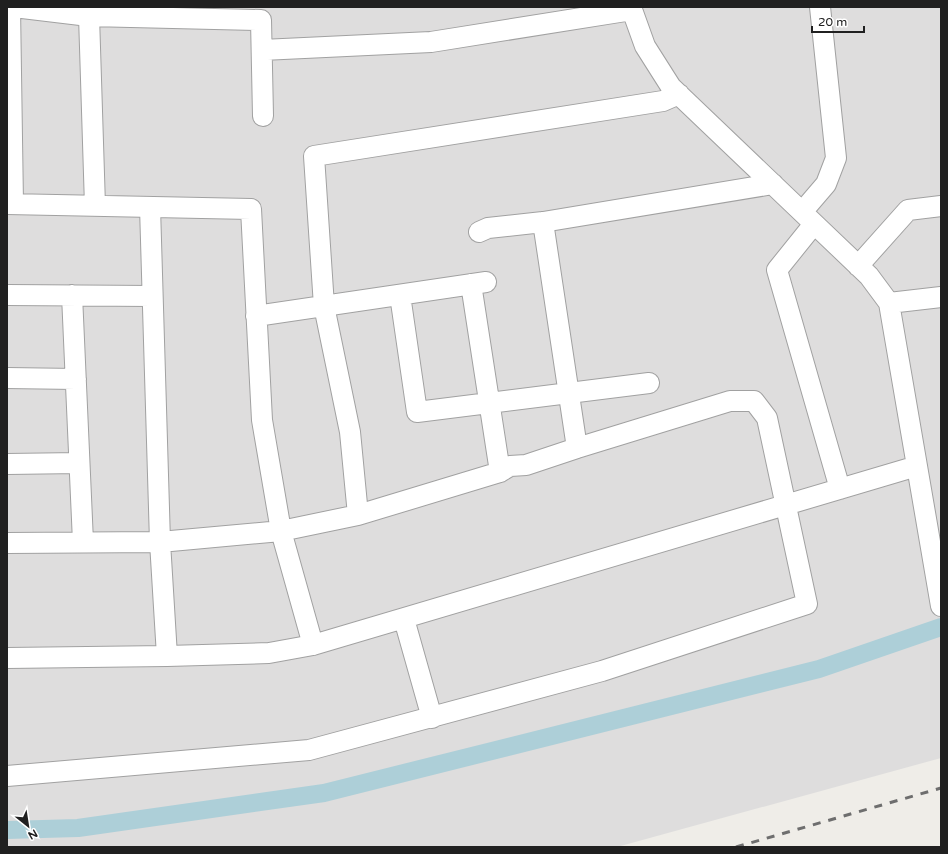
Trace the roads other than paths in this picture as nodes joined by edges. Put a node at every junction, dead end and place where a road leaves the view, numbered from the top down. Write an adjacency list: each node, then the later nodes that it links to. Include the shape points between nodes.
1 (10, 7): 8 (street)
2 (14, 7): 5 (street)
3 (820, 7): 15 (street, via 836,158)
4 (631, 8): 6 (street, via 431,42); 7 (street, via 645,46 671,87)
5 (89, 16): 6 (street, via 261,20); 12 (street)
6 (262, 50): 9 (street)
7 (679, 94): 10 (street); 25 (street, via 663,101 314,156)
8 (9, 109): 11 (street)
9 (262, 116)
10 (773, 184): 15 (street); 16 (street)
11 (10, 204): 12 (street)
12 (95, 206): 14 (street)
13 (941, 206): 18 (street, via 908,210)
14 (150, 207): 22 (street); 26 (street, via 251,209)
15 (808, 218): 18 (street); 37 (street, via 777,270)
16 (543, 222): 17 (street, via 488,228); 30 (street)
17 (479, 232)
18 (858, 266): 24 (street, via 869,276)
19 (7, 295): 20 (street)
20 (72, 295): 22 (street); 28 (street)
21 (400, 295): 25 (street); 31 (street, via 417,412); 31 (street, via 478,283)
22 (152, 296): 42 (street)
23 (941, 297): 24 (street)
24 (888, 303): 35 (street)
25 (324, 306): 26 (street); 39 (street, via 350,432)
26 (256, 316): 40 (street, via 262,420)
27 (7, 378): 28 (street)
28 (76, 379): 33 (street)
29 (649, 383): 30 (street)
30 (567, 394): 31 (street); 32 (street)
31 (489, 404): 36 (street)
32 (577, 448): 36 (street, via 526,465 510,466); 38 (street, via 730,401 754,401 767,418)
33 (79, 463): 34 (street); 41 (street)
34 (7, 464)
35 (917, 466): 37 (street); 44 (street)
36 (500, 472): 39 (street)
37 (840, 489): 38 (street)
38 (785, 505): 46 (street); 50 (street, via 808,604 602,671)
39 (358, 515): 40 (street)
40 (281, 531): 42 (street); 47 (street)
41 (83, 542): 42 (street); 43 (street)
42 (160, 542): 48 (street)
43 (7, 543)
44 (938, 565): 45 (street)
45 (940, 599)
46 (404, 619): 47 (street); 50 (street)
47 (314, 645): 48 (street, via 269,653)
48 (167, 656): 49 (street)
49 (7, 658)
50 (432, 718): 51 (street, via 309,750)
51 (7, 776)

